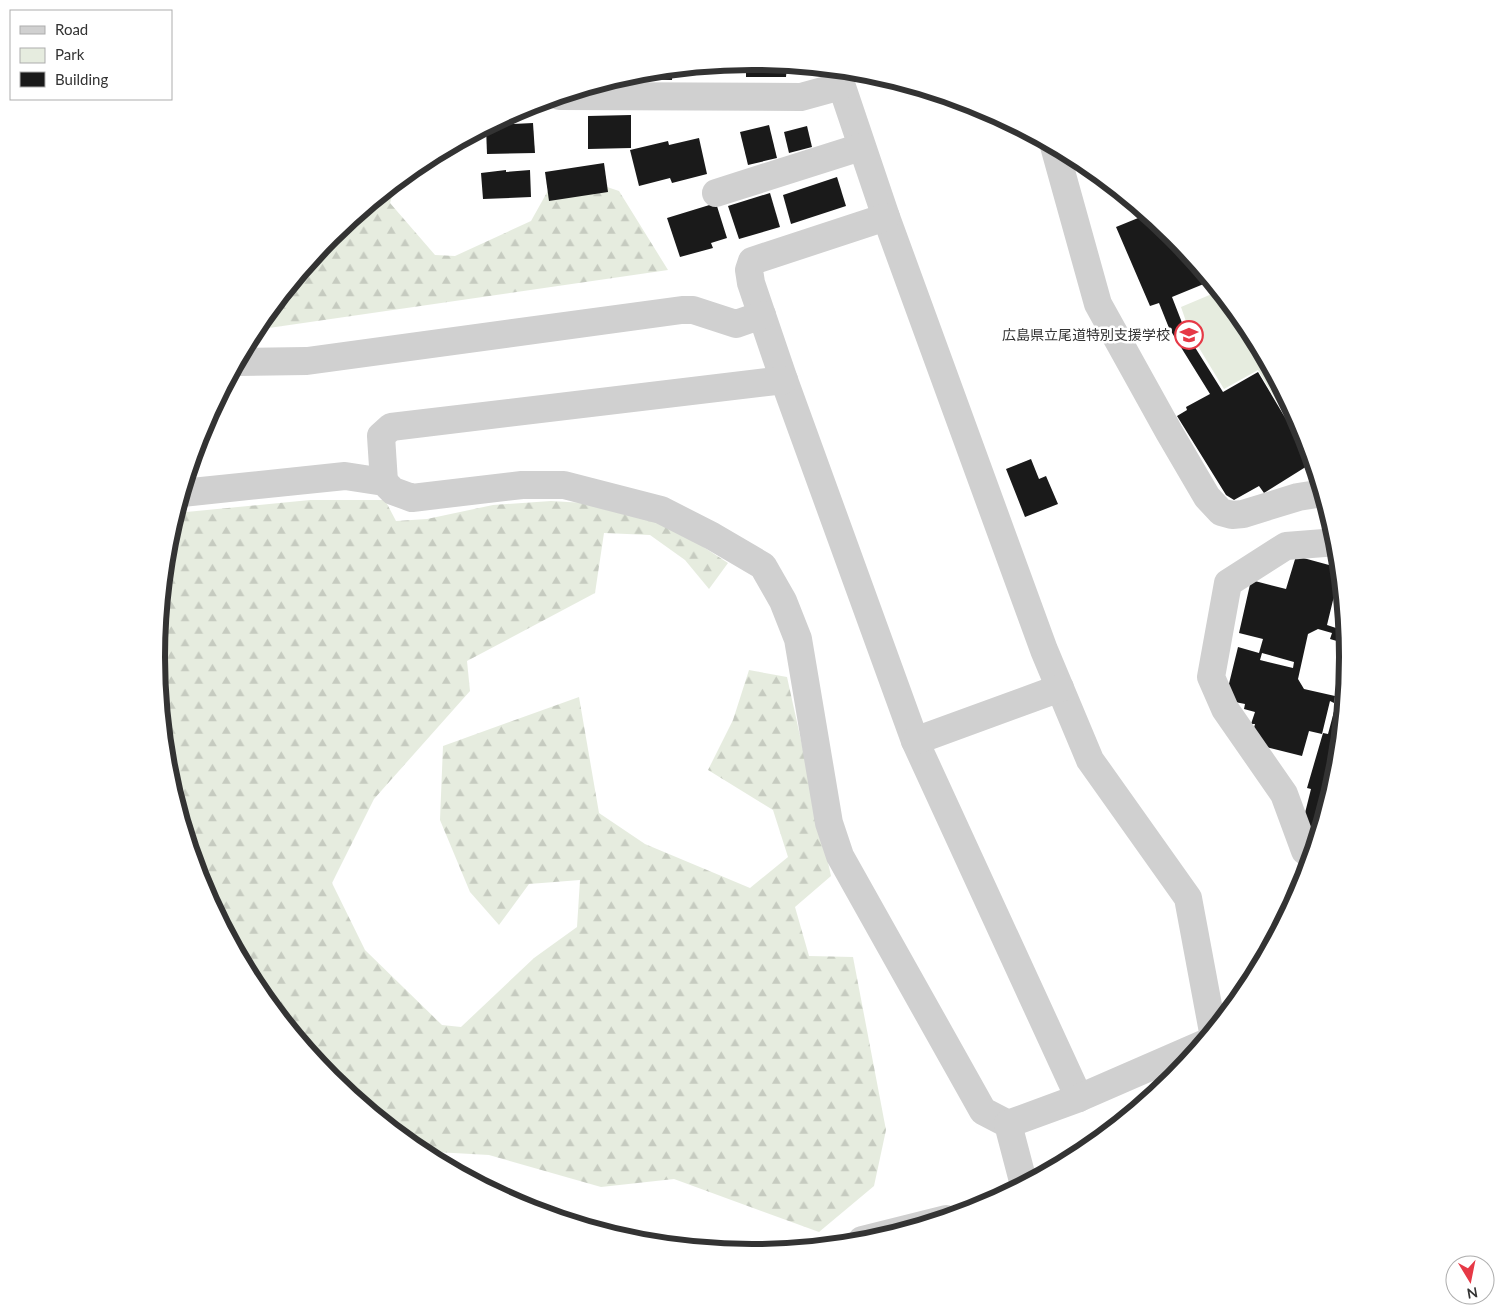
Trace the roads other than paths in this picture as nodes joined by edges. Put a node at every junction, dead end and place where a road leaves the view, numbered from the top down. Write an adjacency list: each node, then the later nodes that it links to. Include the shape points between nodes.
1 (838, 78): 2 (street, via 802,97); 3 (street)
2 (580, 96)
3 (861, 146): 5 (street); 6 (street)
4 (1057, 156): 12 (street, via 1098,304 1207,498 1221,512 1232,515)
5 (716, 193)
6 (886, 217): 7 (street, via 752,261 749,270 751,283); 14 (street)
7 (762, 316): 8 (street, via 736,324 693,310 682,310 307,361); 9 (street)
8 (245, 362)
9 (784, 380): 10 (street, via 391,427 381,436); 15 (street)
10 (384, 482): 11 (street, via 345,476); 20 (street, via 393,491 412,498 522,485 564,485 661,510 763,566 783,601 798,639 829,823 840,856 983,1111)
11 (189, 493)
12 (1317, 494)
13 (1329, 543): 16 (street, via 1286,546 1228,583 1211,677 1225,709 1284,794)
14 (1060, 688): 15 (street); 17 (street, via 1090,760 1188,898)
15 (915, 741): 19 (street)
16 (1307, 851)
17 (1212, 1024)
18 (1189, 1050): 19 (street)
19 (1079, 1098): 20 (street)
20 (1008, 1124): 21 (street)
21 (1022, 1179)

